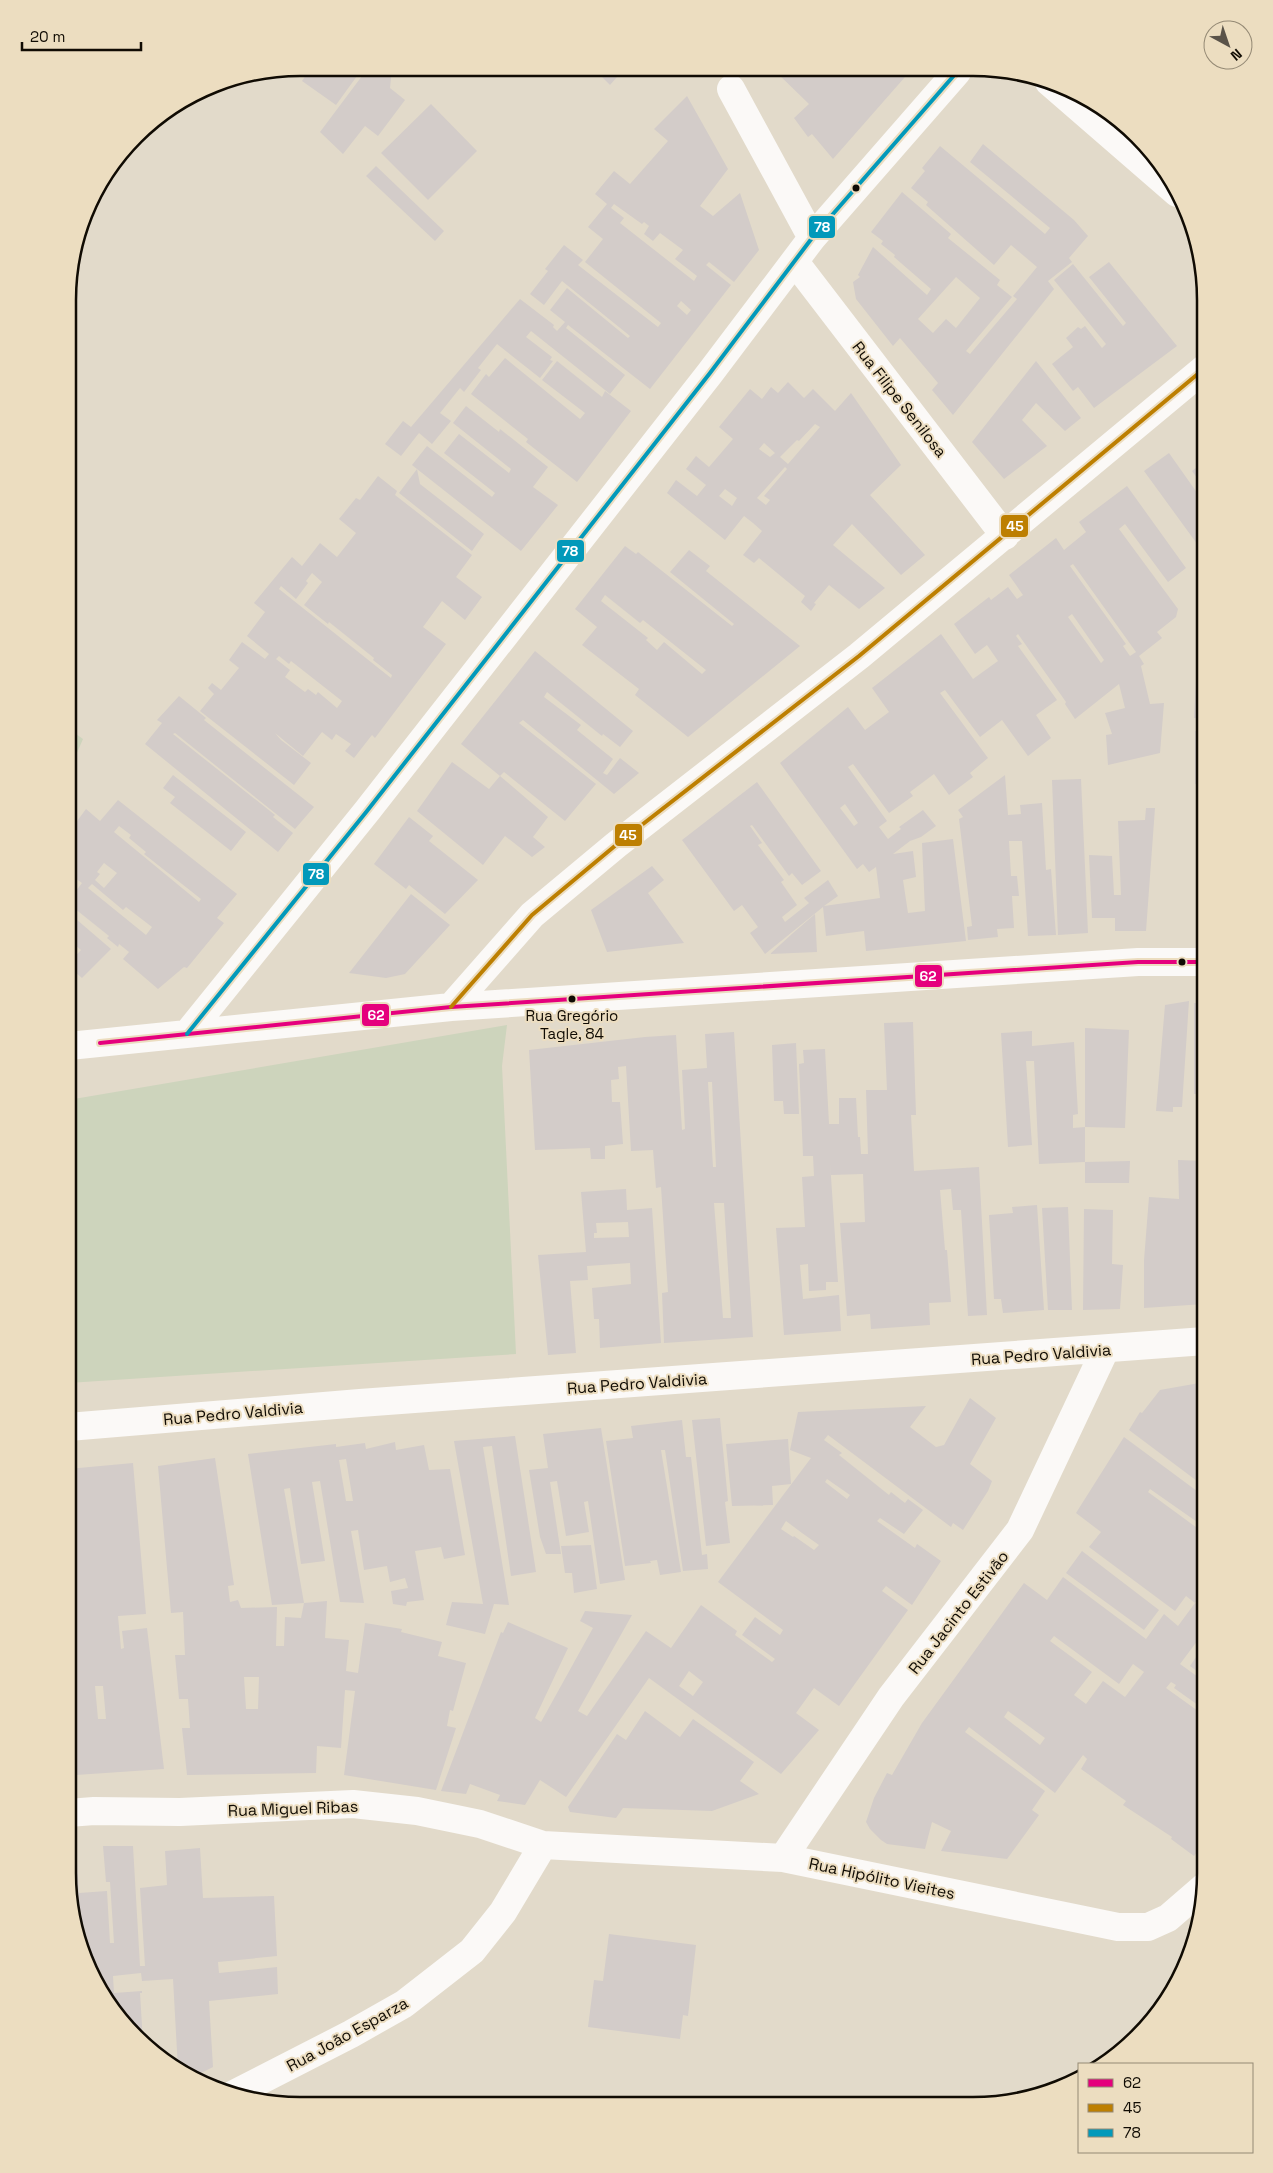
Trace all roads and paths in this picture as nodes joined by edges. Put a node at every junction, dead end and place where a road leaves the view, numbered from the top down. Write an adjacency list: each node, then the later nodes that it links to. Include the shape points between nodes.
1 (954, 76): 5 (street)
2 (731, 88): 5 (street)
3 (1065, 96): 4 (street)
4 (1161, 179)
5 (812, 238): 6 (street)
6 (795, 262): 8 (street, Rua Filipe Senilosa); 11 (street, via 373,803)
7 (1197, 376): 8 (street)
8 (1005, 536): 10 (street, via 859,656 532,914)
9 (1197, 962): 10 (street, via 1138,962)
10 (451, 1007): 11 (street)
11 (187, 1034): 12 (street)
12 (76, 1045)
13 (1197, 1342): 14 (street, Rua Pedro Valdivia)
14 (1105, 1350): 15 (street, Rua Pedro Valdivia); 18 (street, Rua Jacinto Estivão, via 1020,1530 891,1697)
15 (76, 1426)
16 (76, 1812): 17 (street, Rua Miguel Ribas, via 180,1812 353,1804 417,1811 480,1824)
17 (543, 1845): 18 (street, Rua Hipólito Vieites); 20 (street, Rua João Esparza, via 503,1912 472,1951 404,2004)
18 (783, 1858): 19 (street, Rua Hipólito Vieites, via 1118,1927 1148,1928 1168,1918)
19 (1196, 1894)
20 (243, 2089)

